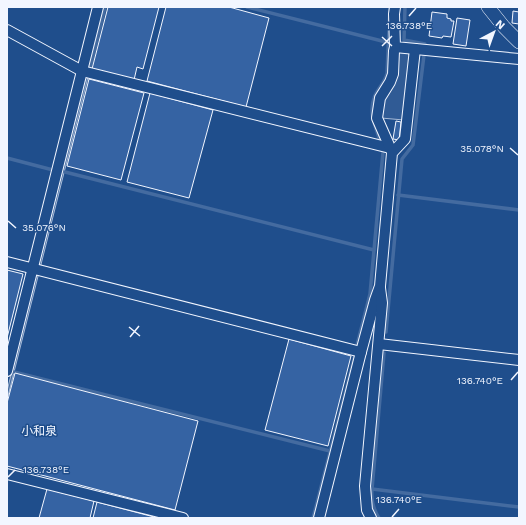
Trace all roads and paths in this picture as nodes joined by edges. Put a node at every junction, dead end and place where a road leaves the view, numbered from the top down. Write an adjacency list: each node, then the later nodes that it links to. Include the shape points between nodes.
1 (98, 7): 9 (street)
2 (395, 7): 6 (street)
3 (488, 7): 5 (street)
4 (7, 30): 9 (street)
5 (519, 42)
6 (395, 47): 7 (street); 10 (street, via 393,74 380,98 377,118)
7 (415, 49): 8 (street); 10 (street, via 405,139)
8 (519, 59)
9 (82, 71): 10 (street); 12 (street)
10 (387, 148): 13 (street)
11 (7, 262): 12 (street)
12 (36, 270): 15 (street); 17 (street)
13 (380, 286): 14 (street, via 382,303); 15 (street)
14 (379, 344): 16 (street); 21 (street, via 365,486 367,510)
15 (361, 352): 20 (street)
16 (519, 360)
17 (7, 371)
18 (7, 474): 19 (street)
19 (183, 518)
20 (319, 518)
21 (371, 518)

